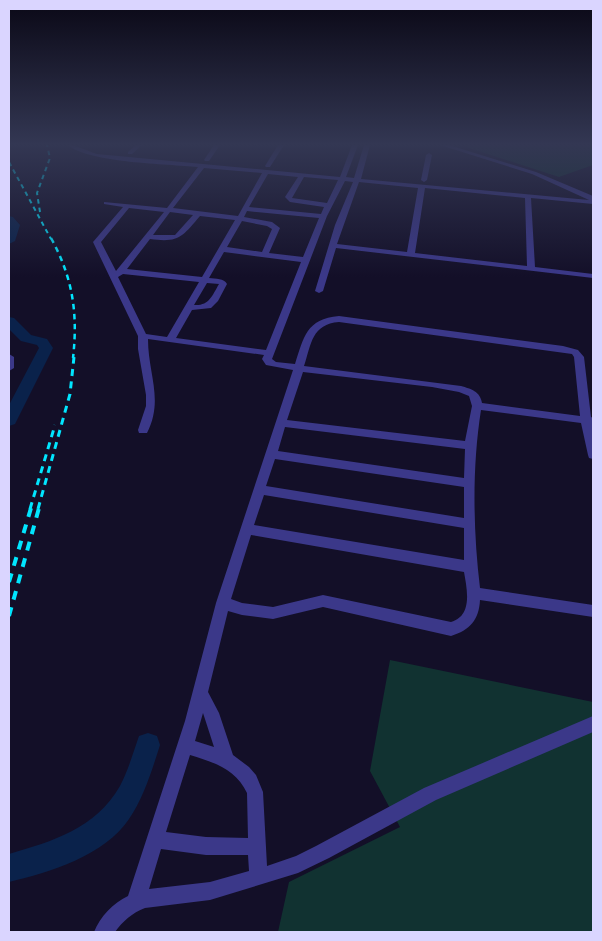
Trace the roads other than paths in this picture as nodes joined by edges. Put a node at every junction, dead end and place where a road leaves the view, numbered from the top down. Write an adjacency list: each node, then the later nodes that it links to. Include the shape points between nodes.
1 (185, 189): 16 (street)
2 (256, 189): 15 (street)
3 (293, 189): 13 (street, via 288,197 290,200)
4 (336, 189): 13 (street)
5 (353, 189): 21 (street)
6 (422, 189): 24 (street)
7 (471, 189): 10 (street)
8 (490, 189): 11 (street)
9 (573, 189): 11 (street)
10 (528, 196): 11 (street); 26 (street)
11 (592, 198)
12 (106, 203): 14 (street)
13 (328, 205): 18 (street)
14 (127, 206): 16 (street); 28 (street, via 97,242)
15 (244, 210): 18 (street); 19 (street)
16 (168, 211): 17 (street); 20 (street)
17 (198, 214): 19 (street); 20 (street, via 176,239)
18 (323, 216): 25 (street)
19 (239, 218): 22 (street); 23 (street, via 276,228)
20 (148, 237): 27 (street)
21 (334, 246): 24 (street); 31 (street)
22 (221, 250): 23 (street); 30 (street)
23 (265, 254): 25 (street)
24 (410, 254): 26 (street)
25 (306, 260): 35 (street)
26 (531, 269): 29 (street)
27 (122, 271): 28 (street); 30 (street)
28 (114, 276): 33 (street)
29 (593, 276)
30 (204, 279): 32 (street); 32 (street, via 218,280 223,284 208,307)
31 (319, 291)
32 (189, 307): 34 (street)
33 (143, 336): 34 (street); 42 (street, via 144,367 152,402 150,418)
34 (170, 340): 35 (street)
35 (269, 353): 38 (street, via 267,359 271,364)
36 (9, 357): 37 (street)
37 (9, 368)
38 (301, 368): 39 (street, via 461,389 473,394); 40 (street, via 314,327 319,322 331,320 563,349 579,357); 41 (street)
39 (477, 406): 40 (street); 43 (street)
40 (590, 421): 45 (street)
41 (281, 422): 43 (street); 44 (street)
42 (143, 430)
43 (470, 446): 46 (street)
44 (271, 454): 46 (street); 47 (street)
45 (593, 455)
46 (470, 483): 48 (street)
47 (260, 490): 48 (street); 49 (street)
48 (470, 524): 50 (street)
49 (248, 529): 50 (street); 52 (street)
50 (470, 567): 51 (street)
51 (475, 593): 52 (street, via 469,620 463,627 451,630 323,601 273,613); 53 (street)
52 (223, 603): 54 (street)
53 (593, 611)
54 (200, 693): 56 (street); 57 (street, via 211,713)
55 (593, 724): 60 (street, via 429,795 306,861)
56 (185, 746): 57 (street); 58 (street)
57 (226, 758): 59 (street, via 243,770 254,786)
58 (156, 839): 59 (street, via 218,848); 61 (street)
59 (257, 846): 60 (street)
60 (258, 876): 61 (street, via 226,888)
61 (136, 900): 62 (street, via 113,917)
62 (104, 932)

